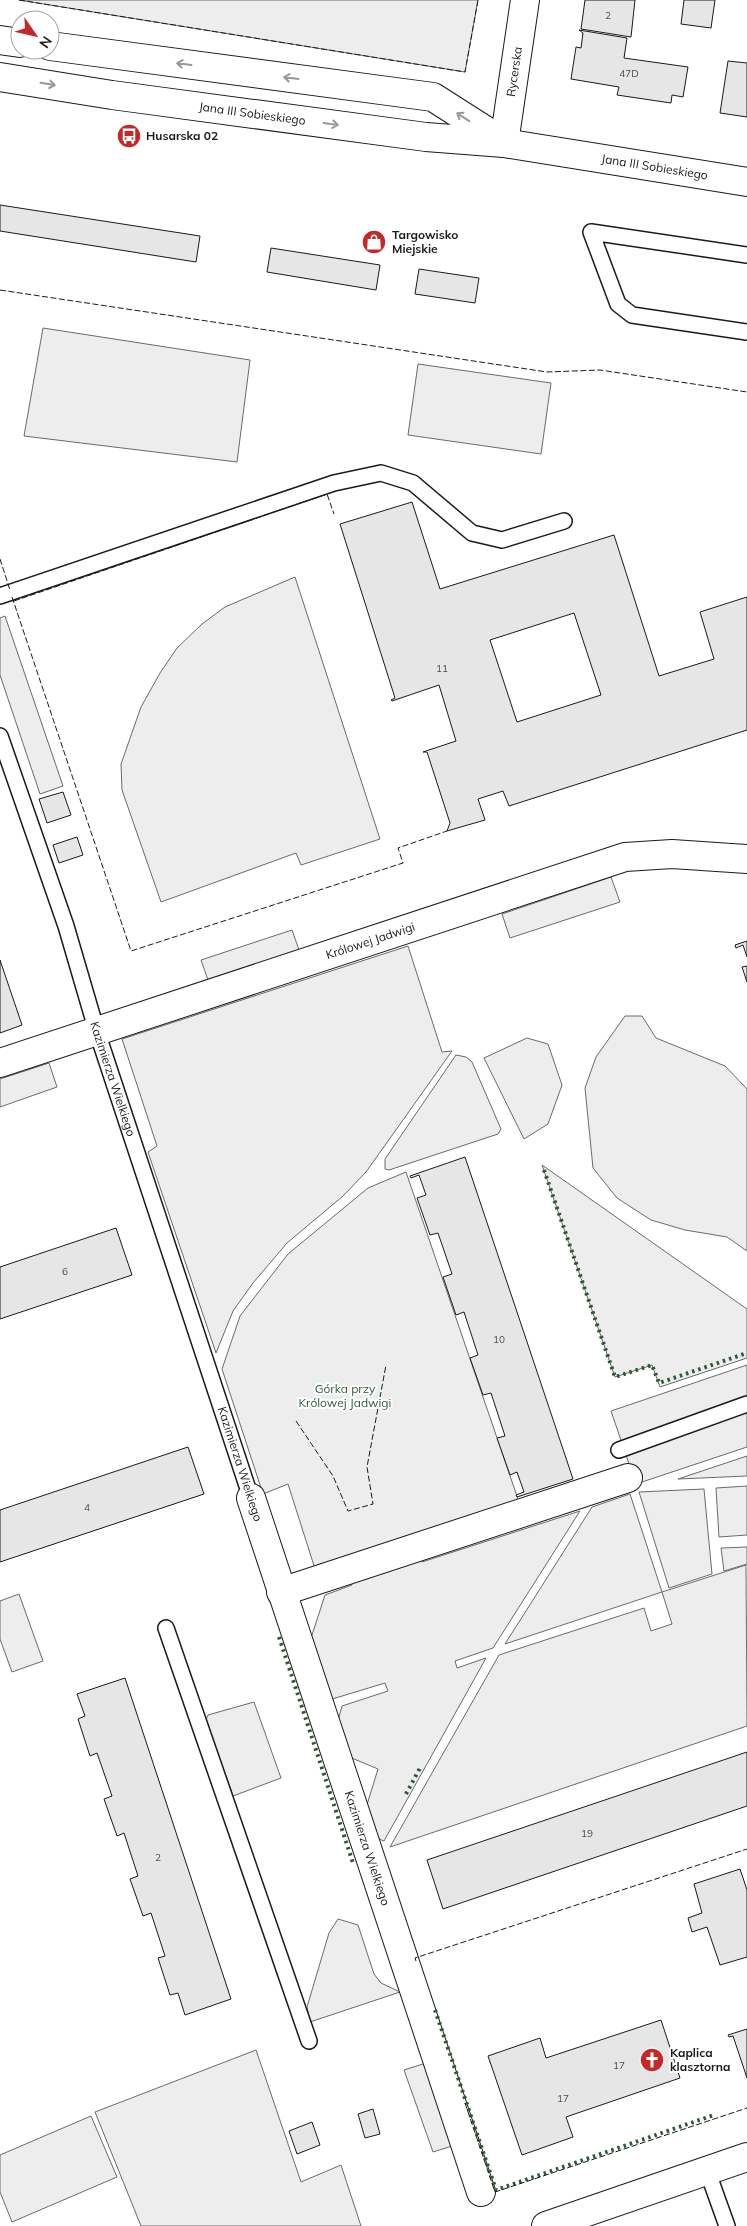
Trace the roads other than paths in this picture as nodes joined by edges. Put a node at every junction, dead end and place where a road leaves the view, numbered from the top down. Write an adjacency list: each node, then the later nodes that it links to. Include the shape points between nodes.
1 (525, 0): 4 (street, Rycerska)
2 (60, 47): 4 (street, Jana III Sobieskiego, one-way to 2, via 433,97)
3 (0, 77): 4 (street, Jana III Sobieskiego, one-way to 4, via 416,136)
4 (504, 143): 5 (street, Jana III Sobieskiego)
5 (747, 182)
6 (747, 255): 7 (lane, via 592,232 618,304 625,311 632,315)
7 (747, 332)
8 (564, 520): 9 (lane, via 502,540 472,533 413,483 381,473 334,483)
9 (0, 596)
10 (0, 736): 12 (lane, Kazimierza Wielkiego, via 66,926)
11 (747, 859): 12 (street, Królowej Jadwigi, via 672,854 625,857)
12 (97, 1032): 13 (street, Królowej Jadwigi); 17 (lane, Kazimierza Wielkiego)
13 (0, 1063)
14 (747, 1404): 15 (lane)
15 (619, 1450)
16 (628, 1478): 18 (street)
17 (251, 1498): 18 (street, Kazimierza Wielkiego)
18 (281, 1592): 23 (street, Kazimierza Wielkiego)
19 (166, 1628): 20 (lane)
20 (309, 2041)
21 (747, 2157): 22 (street)
22 (707, 2170): 24 (street); 25 (lane)
23 (481, 2192)
24 (546, 2226)
25 (727, 2226)

